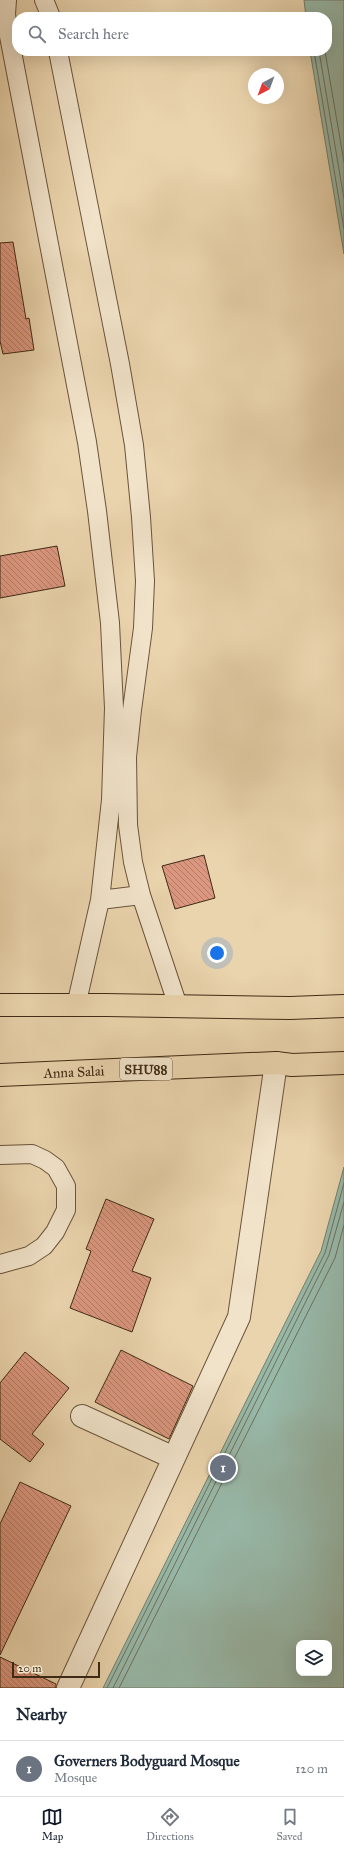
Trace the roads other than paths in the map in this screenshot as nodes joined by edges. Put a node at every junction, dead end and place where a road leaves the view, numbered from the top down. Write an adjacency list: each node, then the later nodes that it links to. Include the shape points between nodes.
1 (7, 0): 4 (lane, via 6,14)
2 (44, 0): 3 (lane)
3 (49, 12)
4 (12, 52)
5 (13, 56): 8 (lane, via 87,442 98,511)
6 (59, 56): 7 (lane, via 134,445 142,517 145,581)
7 (139, 657): 8 (lane); 9 (lane, via 127,757 128,825 133,862)
8 (112, 660): 10 (lane, via 114,708 111,800)
9 (142, 896): 10 (lane); 13 (lane)
10 (100, 900): 12 (lane)
11 (0, 1005): 12 (main road)
12 (76, 1006): 13 (main road)
13 (178, 1006): 14 (main road)
14 (344, 1006)
15 (344, 1063): 16 (main road, SHU88)
16 (284, 1064): 17 (main road, Anna Salai / SHU88); 21 (street, via 239,1317)
17 (0, 1075)
18 (0, 1156): 19 (lane, via 32,1154 56,1168 66,1186 66,1210 44,1246 29,1256)
19 (0, 1264)
20 (82, 1416): 21 (street)
21 (174, 1458): 22 (street)
22 (68, 1688)

